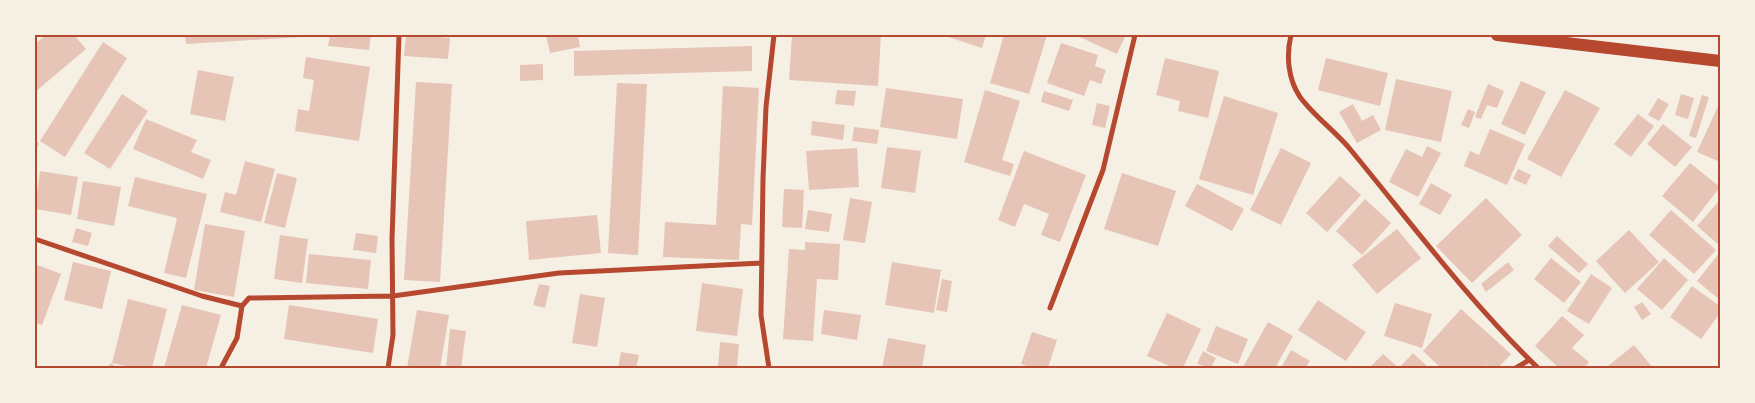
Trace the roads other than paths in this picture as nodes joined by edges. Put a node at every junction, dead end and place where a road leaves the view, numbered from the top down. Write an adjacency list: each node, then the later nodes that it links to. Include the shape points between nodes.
1 (399, 35): 9 (street)
2 (774, 35): 8 (street, via 766,116)
3 (1135, 35): 11 (street, via 1103,170)
4 (1290, 35): 12 (street, via 1289,73 1300,96 1349,147 1428,247)
5 (1497, 35): 6 (main road)
6 (1720, 61)
7 (35, 239): 10 (street, via 202,296)
8 (762, 263): 9 (street, via 559,272); 15 (street, via 761,315)
9 (393, 296): 10 (street, via 249,298); 14 (street, via 393,335)
10 (242, 306): 13 (street, via 237,338)
11 (1050, 308)
12 (1529, 360): 16 (street); 17 (street)
13 (220, 368)
14 (388, 368)
15 (769, 368)
16 (1516, 368)
17 (1538, 368)

